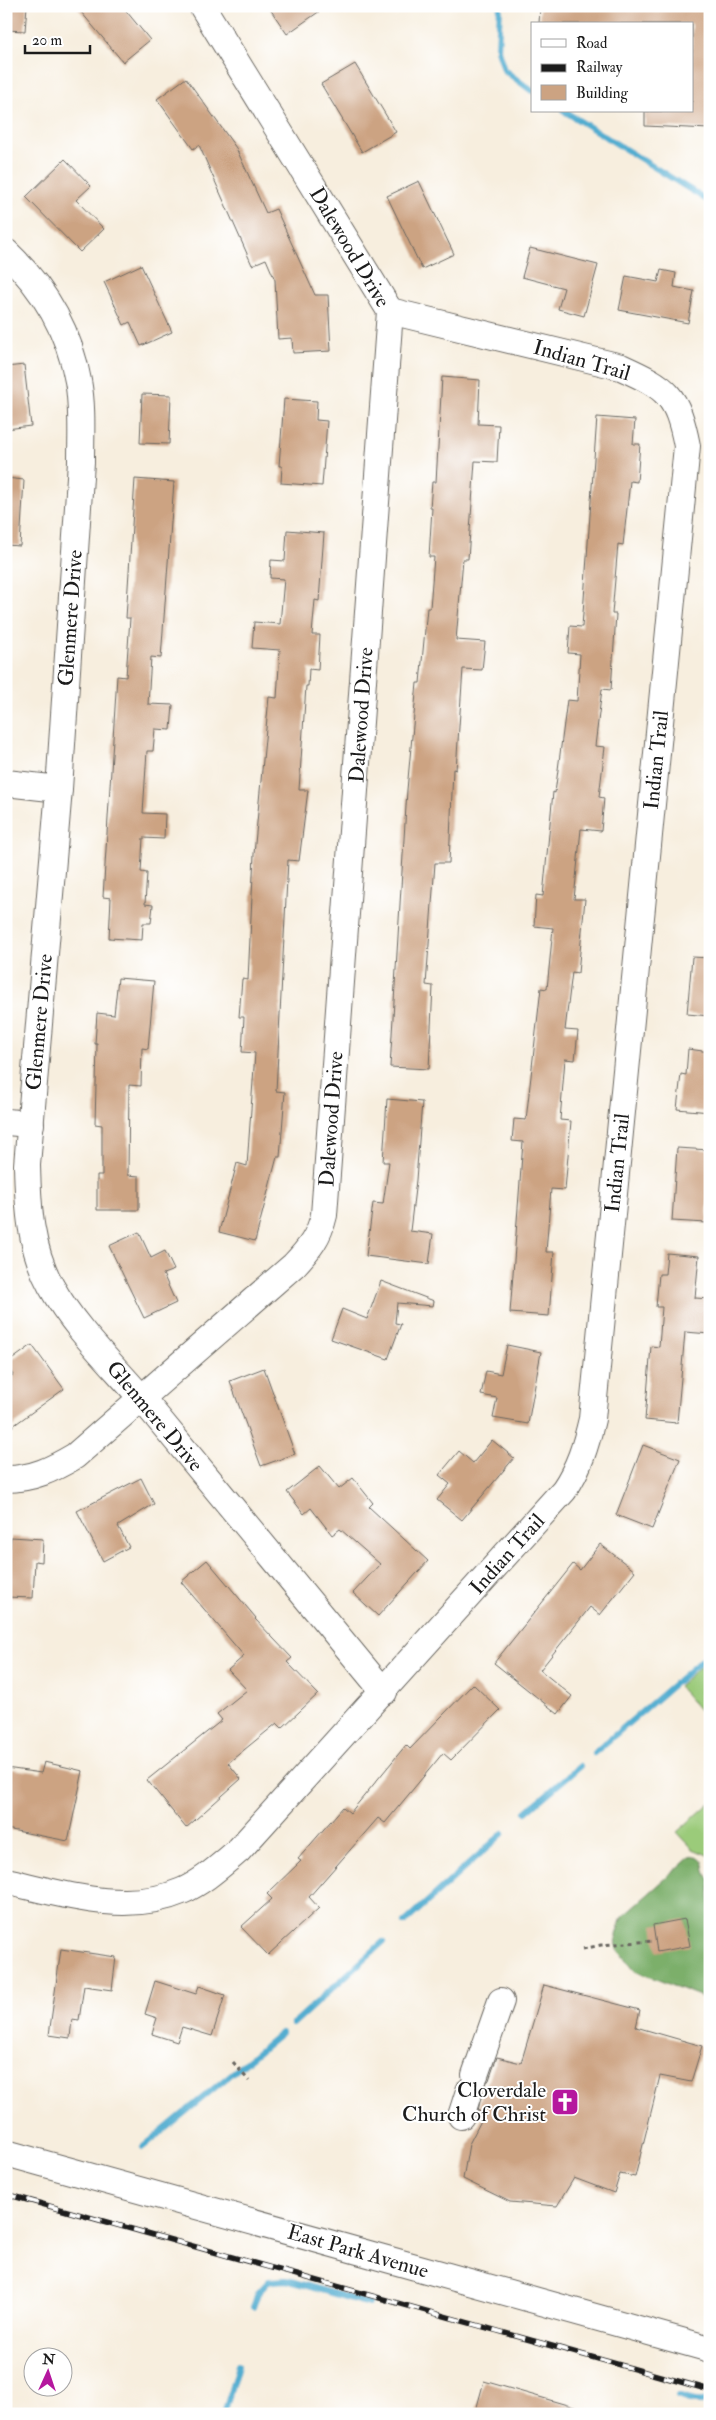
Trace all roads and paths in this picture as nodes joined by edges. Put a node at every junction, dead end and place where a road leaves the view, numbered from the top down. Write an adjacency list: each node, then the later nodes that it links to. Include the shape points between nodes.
1 (202, 6): 3 (street, Dalewood Drive)
2 (6, 252): 5 (street, Glenmere Drive, via 24,269 56,312 78,382 81,462)
3 (390, 311): 7 (street, Dalewood Drive, via 324,1215 312,1246 294,1265); 9 (street, Indian Trail, via 621,367 646,378 668,394 682,418 687,446 588,1439 564,1490)
4 (6, 783): 5 (street)
5 (59, 789): 6 (street, Glenmere Drive)
6 (19, 1123): 7 (street, Glenmere Drive, via 27,1165 28,1209 35,1249 51,1285 71,1317)
7 (143, 1399): 8 (street, Dalewood Drive, via 74,1456 48,1472); 9 (street, Glenmere Drive)
8 (6, 1479)
9 (384, 1692): 10 (street, Indian Trail, via 238,1851 182,1891 149,1900 117,1902 85,1899)
10 (6, 1882)
11 (653, 1941): 12 (path)
12 (583, 1949)
13 (501, 2001): 16 (street)
14 (234, 2064): 15 (path)
15 (249, 2080)
16 (461, 2116)
17 (6, 2154): 18 (street, East Park Avenue)
18 (710, 2349)

